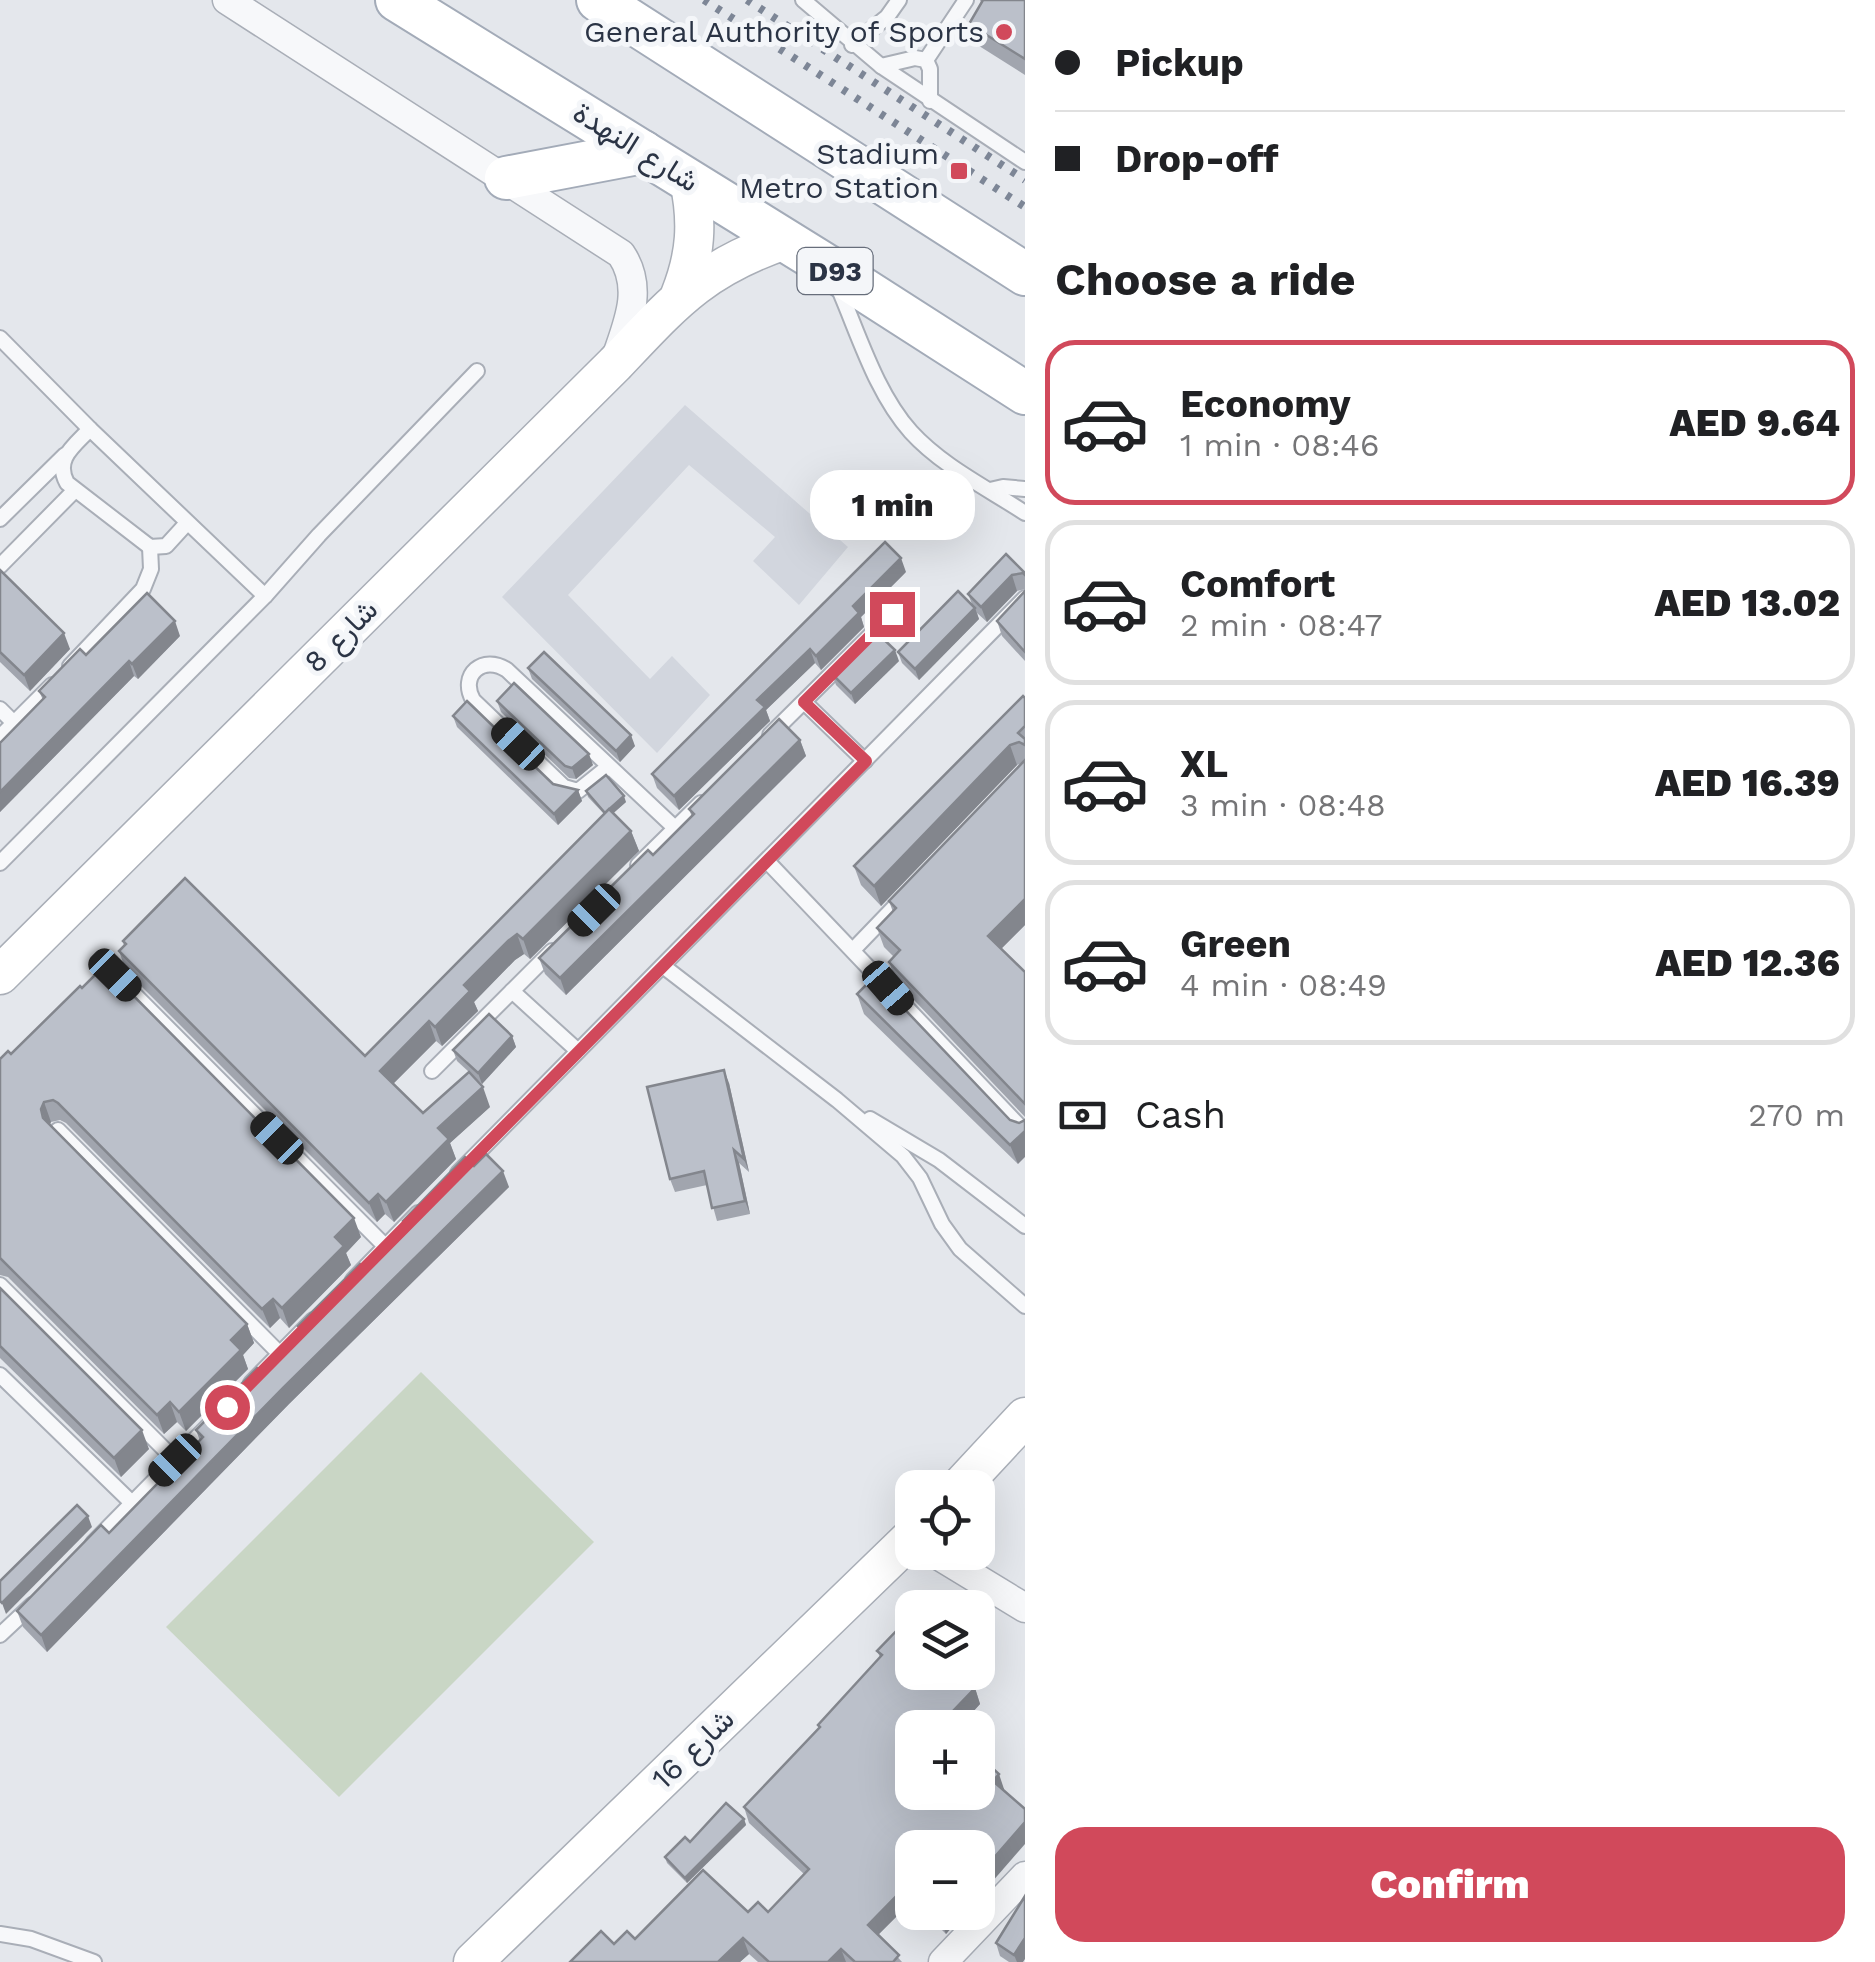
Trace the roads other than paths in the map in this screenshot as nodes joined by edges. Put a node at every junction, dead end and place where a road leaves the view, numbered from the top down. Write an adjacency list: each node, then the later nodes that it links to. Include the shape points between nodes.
1 (227, 0): 13 (street)
2 (397, 0): 11 (main road, شارع النهدة / D93)
3 (598, 0): 17 (main road)
4 (804, 0): 7 (lane)
5 (899, 0): 7 (lane)
6 (966, 0): 8 (lane)
7 (852, 45): 9 (lane)
8 (926, 60): 9 (lane); 10 (lane)
9 (880, 66): 10 (lane)
10 (930, 101): 12 (lane)
11 (642, 152): 13 (main road); 14 (main road, شارع النهدة / D93)
12 (1025, 162)
13 (506, 178): 20 (street, via 630,266 634,296)
14 (689, 180): 15 (main road, شارع النهدة / D93); 18 (street, شارع 8, via 696,238)
15 (785, 240): 16 (main road, شارع النهدة / D93); 18 (street, شارع 8, via 729,262)
16 (830, 268): 22 (main road, شارع النهدة / D93); 26 (lane, via 899,417 922,443)
17 (1025, 274)
18 (680, 295): 20 (street, شارع 8)
19 (0, 338): 23 (lane)
20 (614, 364): 52 (street, شارع 8)
21 (477, 371): 33 (lane)
22 (1025, 393)
23 (90, 429): 24 (lane); 30 (lane)
24 (66, 455): 25 (lane, via 62,473); 29 (lane)
25 (74, 490): 31 (lane); 32 (lane)
26 (990, 490): 27 (lane); 28 (lane)
27 (1025, 490)
28 (1025, 513)
29 (0, 520)
30 (187, 522): 31 (lane, via 166,546); 33 (lane)
31 (150, 548): 38 (lane, via 143,589)
32 (0, 566)
33 (265, 596): 46 (lane)
34 (1025, 598): 41 (lane)
35 (892, 614): 36 (lane)
36 (804, 702): 40 (lane); 41 (lane)
37 (0, 709): 38 (lane)
38 (14, 723): 39 (lane)
39 (0, 736)
40 (752, 752)
41 (866, 761): 45 (lane)
42 (608, 767): 42 (lane, via 500,665 472,672 473,700 564,787 578,791); 44 (lane)
43 (714, 790): 44 (lane)
44 (676, 828): 47 (lane)
45 (767, 860): 50 (lane); 51 (lane)
46 (0, 863)
47 (621, 882)
48 (919, 882): 50 (lane)
49 (566, 937): 54 (lane)
50 (852, 950): 59 (lane)
51 (663, 966): 55 (lane); 57 (lane)
52 (0, 974)
53 (115, 975): 63 (lane)
54 (512, 992): 55 (lane); 56 (lane)
55 (578, 1051): 60 (lane)
56 (432, 1071)
57 (837, 1100): 62 (lane, via 927,1152); 66 (lane, via 913,1166 960,1249)
58 (58, 1130): 68 (lane)
59 (1025, 1132)
60 (440, 1191)
61 (427, 1205): 63 (lane)
62 (1025, 1226)
63 (386, 1246): 65 (lane)
64 (0, 1284): 73 (lane)
65 (346, 1287)
66 (1025, 1306)
67 (319, 1314): 68 (lane)
68 (280, 1354): 70 (lane)
69 (0, 1375): 75 (lane)
70 (240, 1394)
71 (227, 1407): 73 (lane)
72 (1025, 1417): 74 (street)
73 (175, 1460): 75 (lane)
74 (975, 1470)
75 (132, 1504): 77 (lane)
76 (895, 1554): 87 (street, شارع 16)
77 (78, 1558)
78 (963, 1570): 80 (street)
79 (983, 1570): 80 (street)
80 (999, 1591): 82 (street)
81 (37, 1599): 83 (lane)
82 (1025, 1608)
83 (0, 1636)
84 (1025, 1876): 88 (street)
85 (0, 1934): 86 (lane)
86 (94, 1962)
87 (473, 1962)
88 (943, 1962)

